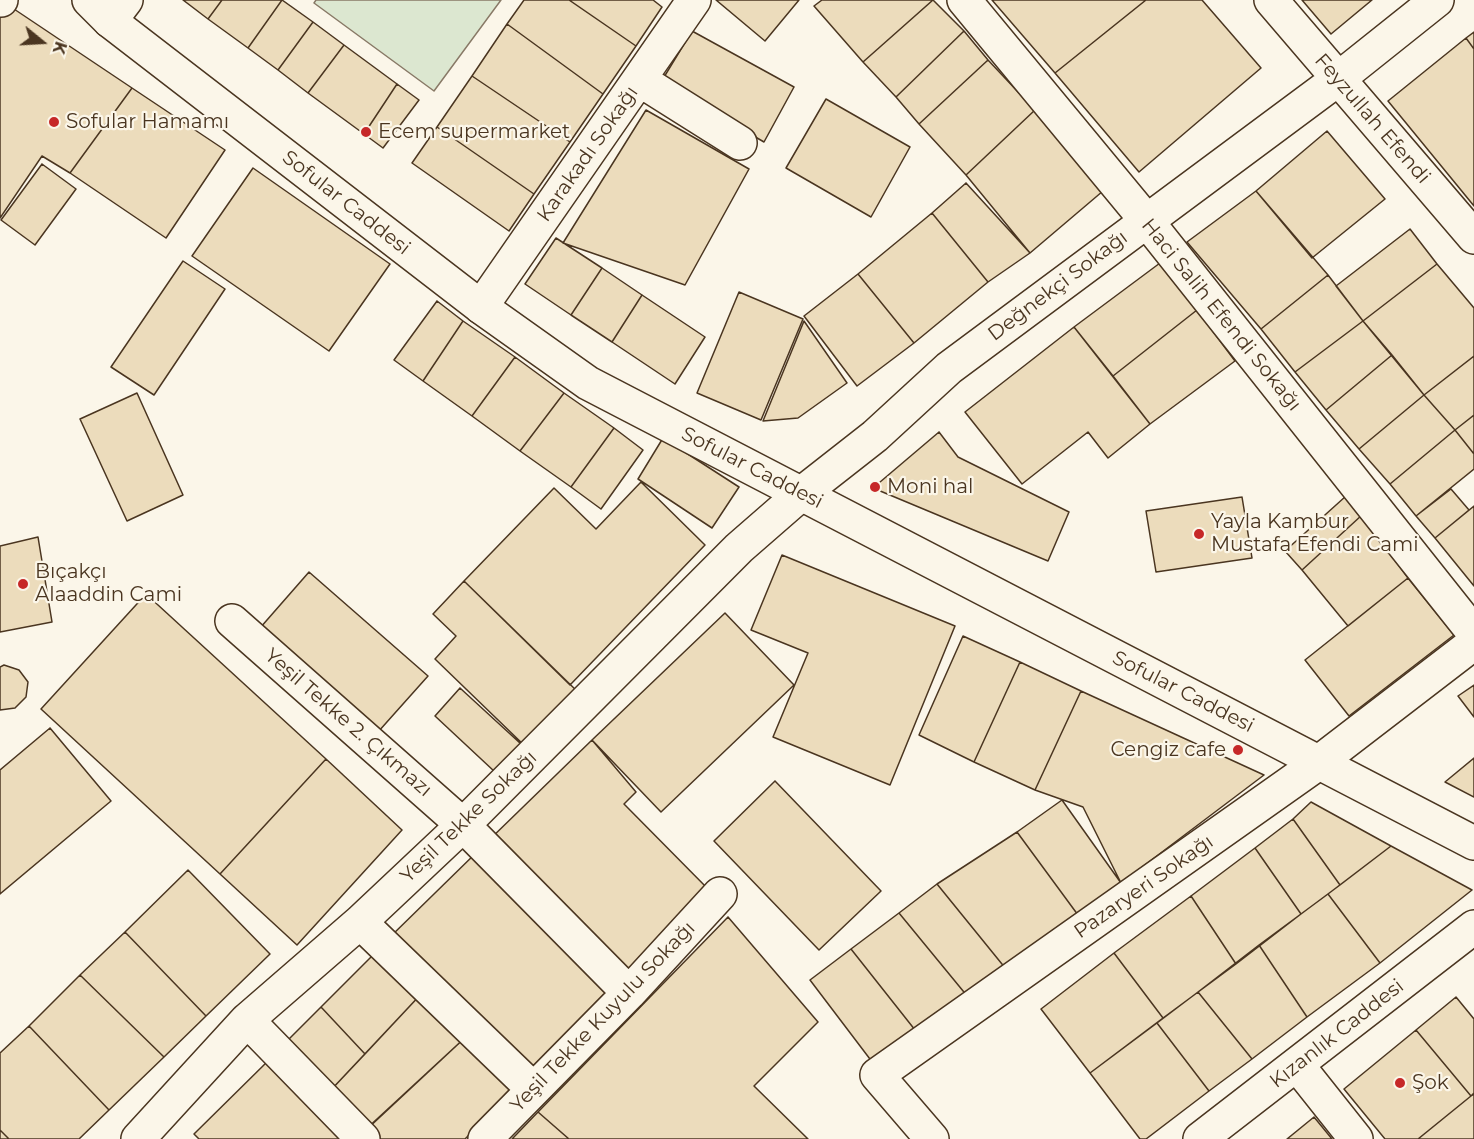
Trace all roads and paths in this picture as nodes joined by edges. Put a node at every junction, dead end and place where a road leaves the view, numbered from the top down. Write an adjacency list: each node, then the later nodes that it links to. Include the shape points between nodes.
1 (964, 0): 9 (street, Haci Salih Efendi Sokağı)
2 (1271, 0): 6 (street, Feyzullah Efendi)
3 (1437, 0): 6 (street, Değnekçi Sokağı)
4 (686, 3): 7 (street, Karakadı Sokağı)
5 (108, 7): 11 (street, Sofular Caddesi)
6 (1338, 79): 9 (street, Değnekçi Sokağı); 10 (street, Feyzullah Efendi)
7 (640, 80): 8 (street); 11 (street, Karakadı Sokağı)
8 (740, 143)
9 (1146, 220): 12 (street, Değnekçi Sokağı, via 949,368 875,436); 14 (street, Haci Salih Efendi Sokağı)
10 (1474, 237)
11 (481, 307): 12 (street, Sofular Caddesi, via 588,383)
12 (801, 494): 16 (street, Sofular Caddesi); 17 (street, Yeşil Tekke Sokağı, via 739,548)
13 (232, 621): 17 (street, Yeşil Tekke 2. Çıkmazı)
14 (1474, 633)
15 (1474, 643): 16 (street, Pazaryeri Sokağı)
16 (1319, 762): 18 (street, Sofular Caddesi); 29 (street, Pazaryeri Sokağı, via 877,1075)
17 (463, 825): 20 (street, Yeşil Tekke Sokağı); 22 (street, Yeşil Tekke 2. Çıkmazı)
18 (1474, 843)
19 (720, 894): 22 (street, Yeşil Tekke Kuyulu Sokağı)
20 (360, 922): 23 (street, Yeşil Tekke Sokağı); 25 (street)
21 (1474, 927): 24 (street, Kızanlık Caddesi)
22 (629, 993): 25 (street, Yeşil Tekke Kuyulu Sokağı)
23 (247, 1020): 26 (street, Yeşil Tekke Sokağı); 27 (street)
24 (1298, 1066): 30 (street, Kızanlık Caddesi); 31 (street)
25 (533, 1089): 28 (street, Yeşil Tekke Kuyulu Sokağı)
26 (138, 1139)
27 (363, 1139)
28 (485, 1139)
29 (932, 1139)
30 (1200, 1139)
31 (1356, 1139)

